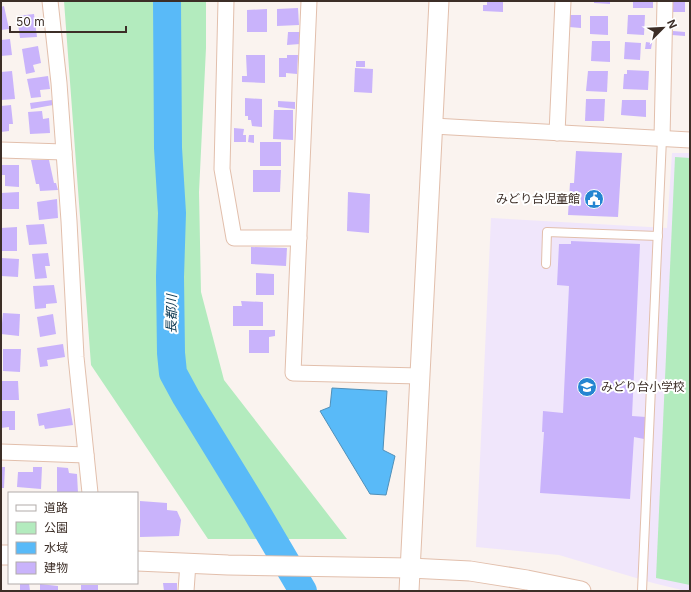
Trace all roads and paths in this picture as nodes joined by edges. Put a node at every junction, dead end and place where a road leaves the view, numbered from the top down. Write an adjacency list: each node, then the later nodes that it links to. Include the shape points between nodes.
1 (50, 1): 12 (street)
2 (226, 1): 14 (street, via 222,169 234,238)
3 (309, 1): 14 (street)
4 (439, 1): 7 (street)
5 (563, 1): 8 (street)
6 (665, 1): 9 (street)
7 (433, 126): 8 (street); 16 (street)
8 (557, 133): 9 (street)
9 (662, 138): 10 (street); 13 (lane)
10 (690, 140)
11 (1, 150): 12 (street)
12 (64, 152): 18 (street, via 76,357)
13 (658, 236): 15 (lane, via 547,232); 26 (lane)
14 (299, 238): 16 (street, via 293,373)
15 (546, 264)
16 (420, 376): 22 (street)
17 (1, 452): 18 (street)
18 (86, 455): 19 (street)
19 (90, 492)
20 (138, 561): 21 (street)
21 (188, 563): 22 (street); 23 (street)
22 (410, 568): 24 (street); 25 (street, via 470,572)
23 (186, 591)
24 (409, 591)
25 (581, 591)
26 (642, 591)

